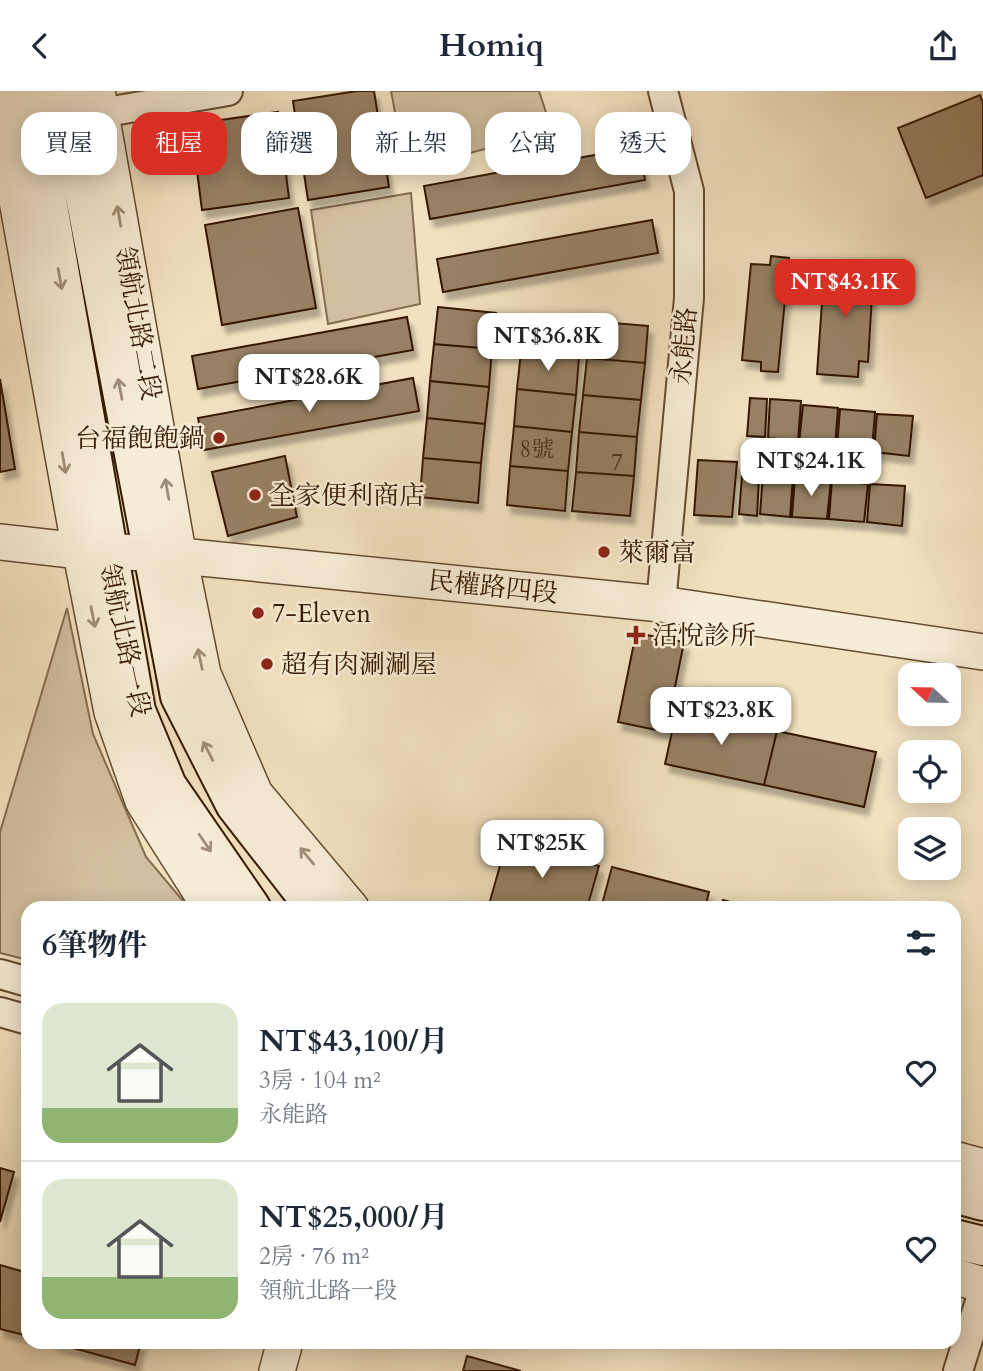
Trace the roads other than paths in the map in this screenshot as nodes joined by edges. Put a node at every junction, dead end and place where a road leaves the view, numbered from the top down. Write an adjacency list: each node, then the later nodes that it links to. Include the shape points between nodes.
1 (28, 91): 8 (main road, one-way to 8)
2 (65, 91): 9 (main road, 領航北路二段, one-way to 2)
3 (228, 91): 5 (street)
4 (663, 91): 10 (street, 永能路, via 689,191 689,298)
5 (99, 102): 9 (street, 領航北路二段, one-way to 5)
6 (0, 106): 8 (street, one-way to 8)
7 (0, 542): 8 (street, 民權路四段)
8 (93, 551): 9 (street, 民權路四段); 12 (street, 領航北路一段, one-way to 12, via 112,712 143,801); 13 (main road, 領航北路一段, one-way to 13, via 136,711 167,786)
9 (165, 554): 10 (street, 民權路四段); 14 (main road, 領航北路一段, one-way to 9, via 235,804 180,696); 15 (street, one-way to 9, via 254,794 203,674)
10 (661, 604): 11 (street, 民權路四段)
11 (983, 652)
12 (207, 901)
13 (246, 901)
14 (311, 901)
15 (345, 901)
16 (0, 974): 17 (street)
17 (21, 980)
18 (0, 1012): 19 (street)
19 (21, 1018)
20 (961, 1169): 21 (street)
21 (978, 1194)
22 (961, 1241): 23 (main road)
23 (983, 1246)
24 (961, 1278): 25 (street)
25 (983, 1285)
26 (983, 1292): 29 (street)
27 (283, 1349): 28 (street)
28 (277, 1371)
29 (958, 1371)

